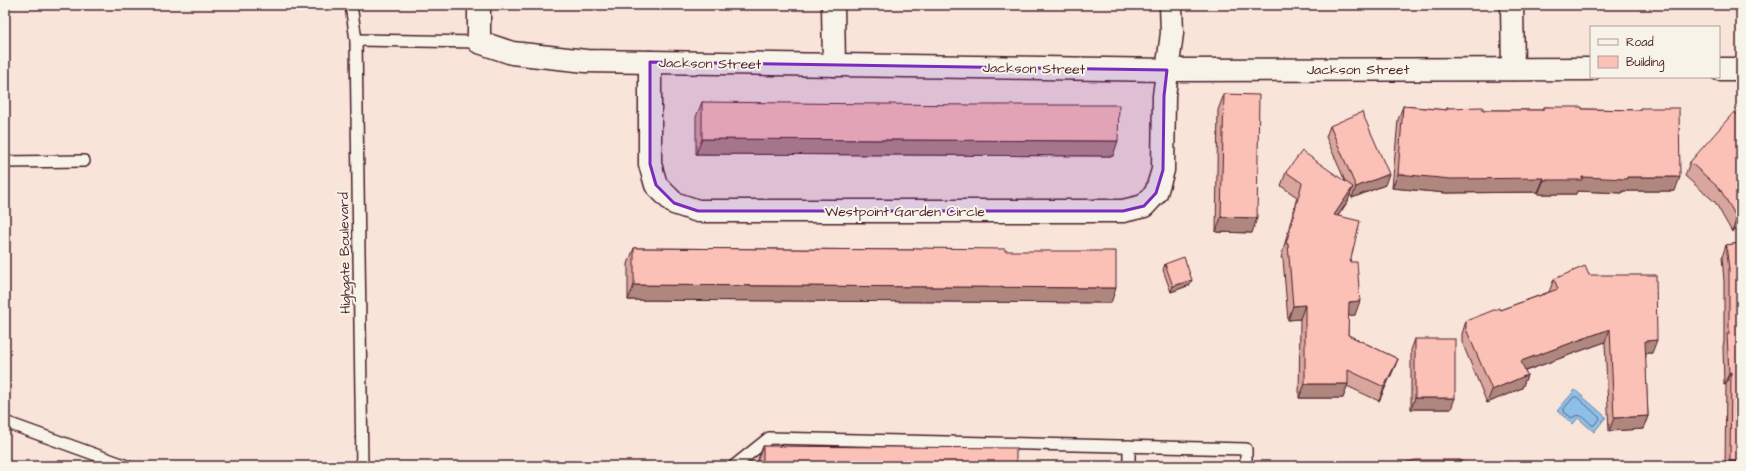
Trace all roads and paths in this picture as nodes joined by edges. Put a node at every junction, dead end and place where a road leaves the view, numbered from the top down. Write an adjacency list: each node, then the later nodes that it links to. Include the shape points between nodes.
1 (351, 5): 6 (lane, Highgate Boulevard)
2 (478, 5): 7 (street)
3 (833, 5): 9 (street)
4 (1171, 5): 14 (street, Westpoint Garden Circle, via 1172,33)
5 (1512, 5): 10 (street)
6 (356, 40): 7 (lane); 20 (lane, Highgate Boulevard)
7 (479, 42): 8 (street, Jackson Street, via 512,53 586,62)
8 (650, 62): 9 (street, Jackson Street); 14 (street, Westpoint Garden Circle, via 650,164 656,185 674,203 698,211 1123,211 1144,206 1156,193 1163,170)
9 (834, 65): 14 (street, Jackson Street)
10 (1513, 69): 11 (street, Jackson Street); 14 (street, Jackson Street)
11 (1590, 69)
12 (1720, 69): 13 (street)
13 (1741, 69)
14 (1167, 70)
15 (84, 161): 16 (lane)
16 (5, 162)
17 (5, 422): 19 (lane)
18 (1129, 446): 21 (lane, via 769,438); 22 (lane); 23 (lane, via 1246,449)
19 (127, 466)
20 (362, 466)
21 (734, 466)
22 (1129, 466)
23 (1246, 466)

